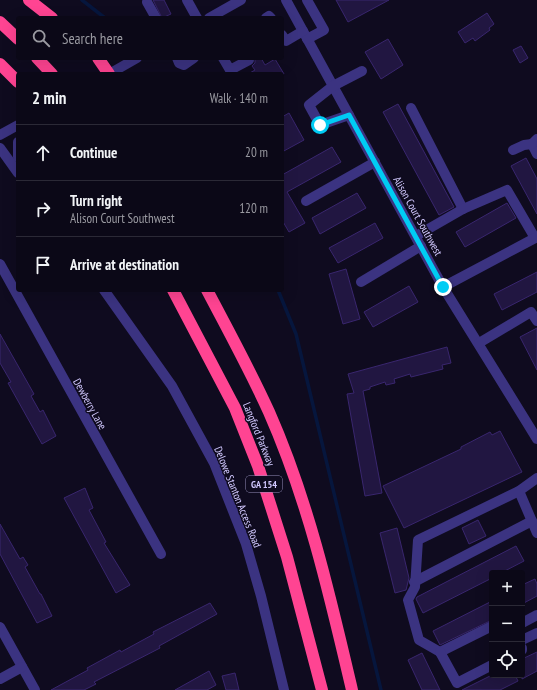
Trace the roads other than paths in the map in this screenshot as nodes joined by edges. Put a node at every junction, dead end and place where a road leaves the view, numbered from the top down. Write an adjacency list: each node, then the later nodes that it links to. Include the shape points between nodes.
1 (29, 0): 7 (highway)
2 (187, 0): 9 (street)
3 (241, 0): 10 (street)
4 (286, 0): 12 (street, Alison Court Southwest)
5 (307, 0): 12 (street, via 324,30)
6 (147, 2): 8 (street)
7 (49, 16)
8 (155, 16)
9 (196, 16)
10 (213, 16)
11 (0, 22): 13 (highway)
12 (305, 35): 14 (street); 28 (street, Alison Court Southwest)
13 (16, 37)
14 (284, 39)
15 (39, 60): 24 (highway)
16 (99, 60): 25 (highway)
17 (134, 60): 26 (street)
18 (178, 60): 19 (street, via 184,65)
19 (191, 60)
20 (224, 60): 21 (street, via 230,70)
21 (245, 60)
22 (0, 64): 27 (highway)
23 (362, 71): 28 (street)
24 (50, 72)
25 (108, 72)
26 (112, 72)
27 (16, 80)
28 (333, 86): 30 (street, Alison Court Southwest); 30 (street, via 309,105 320,125)
29 (411, 108): 40 (street)
30 (349, 115): 37 (street, Alison Court Southwest)
31 (16, 126): 32 (street)
32 (0, 135)
33 (534, 141): 35 (street); 36 (street)
34 (0, 148): 38 (street)
35 (512, 150)
36 (537, 154)
37 (375, 162): 39 (street); 41 (street, Alison Court Southwest)
38 (16, 170)
39 (306, 201)
40 (463, 209): 41 (street); 42 (street, via 507,190)
41 (416, 236): 43 (street, Alison Court Southwest)
42 (536, 237): 46 (street)
43 (421, 246): 45 (street); 46 (street, Alison Court Southwest)
44 (0, 264): 57 (street, Dewberry Lane)
45 (361, 282)
46 (443, 287): 51 (street, Alison Court Southwest)
47 (105, 292): 70 (street, Delowe Stanton Access Road, via 172,386 214,463 246,544)
48 (175, 292): 71 (highway, Langford Parkway / GA 154, via 235,408 258,466 287,557)
49 (208, 292): 72 (highway, Langford Parkway / GA 154, via 269,413 299,494 327,588)
50 (537, 321): 51 (street, via 531,312)
51 (479, 343): 52 (street, Alison Court Southwest)
52 (537, 439)
53 (537, 478): 54 (street)
54 (519, 491): 55 (street); 58 (street, via 418,540)
55 (532, 521): 56 (street); 58 (street)
56 (537, 533)
57 (161, 554)
58 (414, 582): 65 (street, via 415,587 408,600 419,640)
59 (537, 615): 60 (street)
60 (525, 621)
61 (0, 627): 67 (street)
62 (489, 628): 65 (street)
63 (537, 633): 64 (street)
64 (525, 644)
65 (440, 652): 66 (street, via 456,682)
66 (489, 666)
67 (22, 667): 68 (street); 69 (street)
68 (0, 678)
69 (35, 690)
70 (284, 690)
71 (322, 690)
72 (352, 690)

